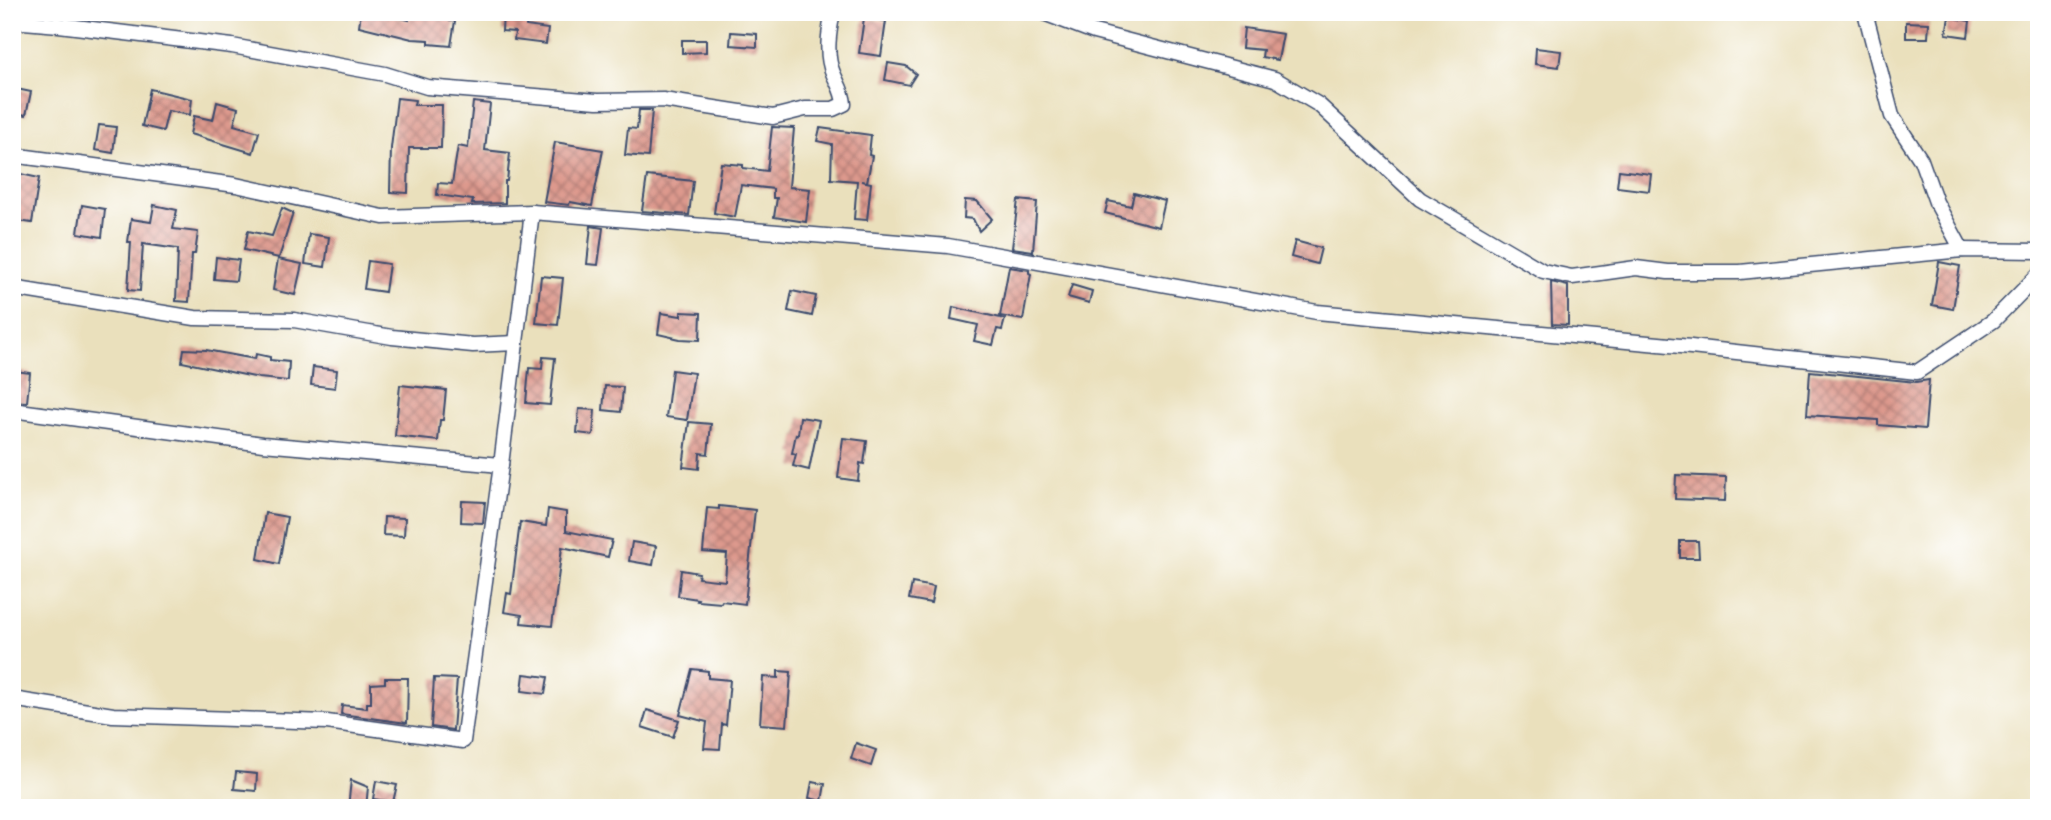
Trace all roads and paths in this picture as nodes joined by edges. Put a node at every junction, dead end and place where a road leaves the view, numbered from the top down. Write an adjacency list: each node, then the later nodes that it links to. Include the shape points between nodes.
1 (833, 12): 4 (street, via 828,46 844,104 772,117 663,100 597,101 427,87 385,74 232,46)
2 (1041, 12): 7 (street, via 1094,32 1275,79 1319,105 1420,199 1543,271 1572,277 1636,268 1740,272)
3 (1865, 12): 7 (street, via 1892,116 1921,160 1936,202)
4 (12, 22)
5 (12, 155): 6 (street, via 236,185 383,217)
6 (532, 212): 9 (street, via 948,246 1317,312 1917,372 1993,321); 11 (street)
7 (1962, 250): 8 (street)
8 (2039, 251)
9 (2039, 274)
10 (12, 288): 11 (street, via 195,318 294,320 392,337 473,345)
11 (516, 343): 13 (street)
12 (12, 410): 13 (street, via 263,444)
13 (501, 465): 14 (street, via 463,741 327,722 113,715)
14 (12, 699)

